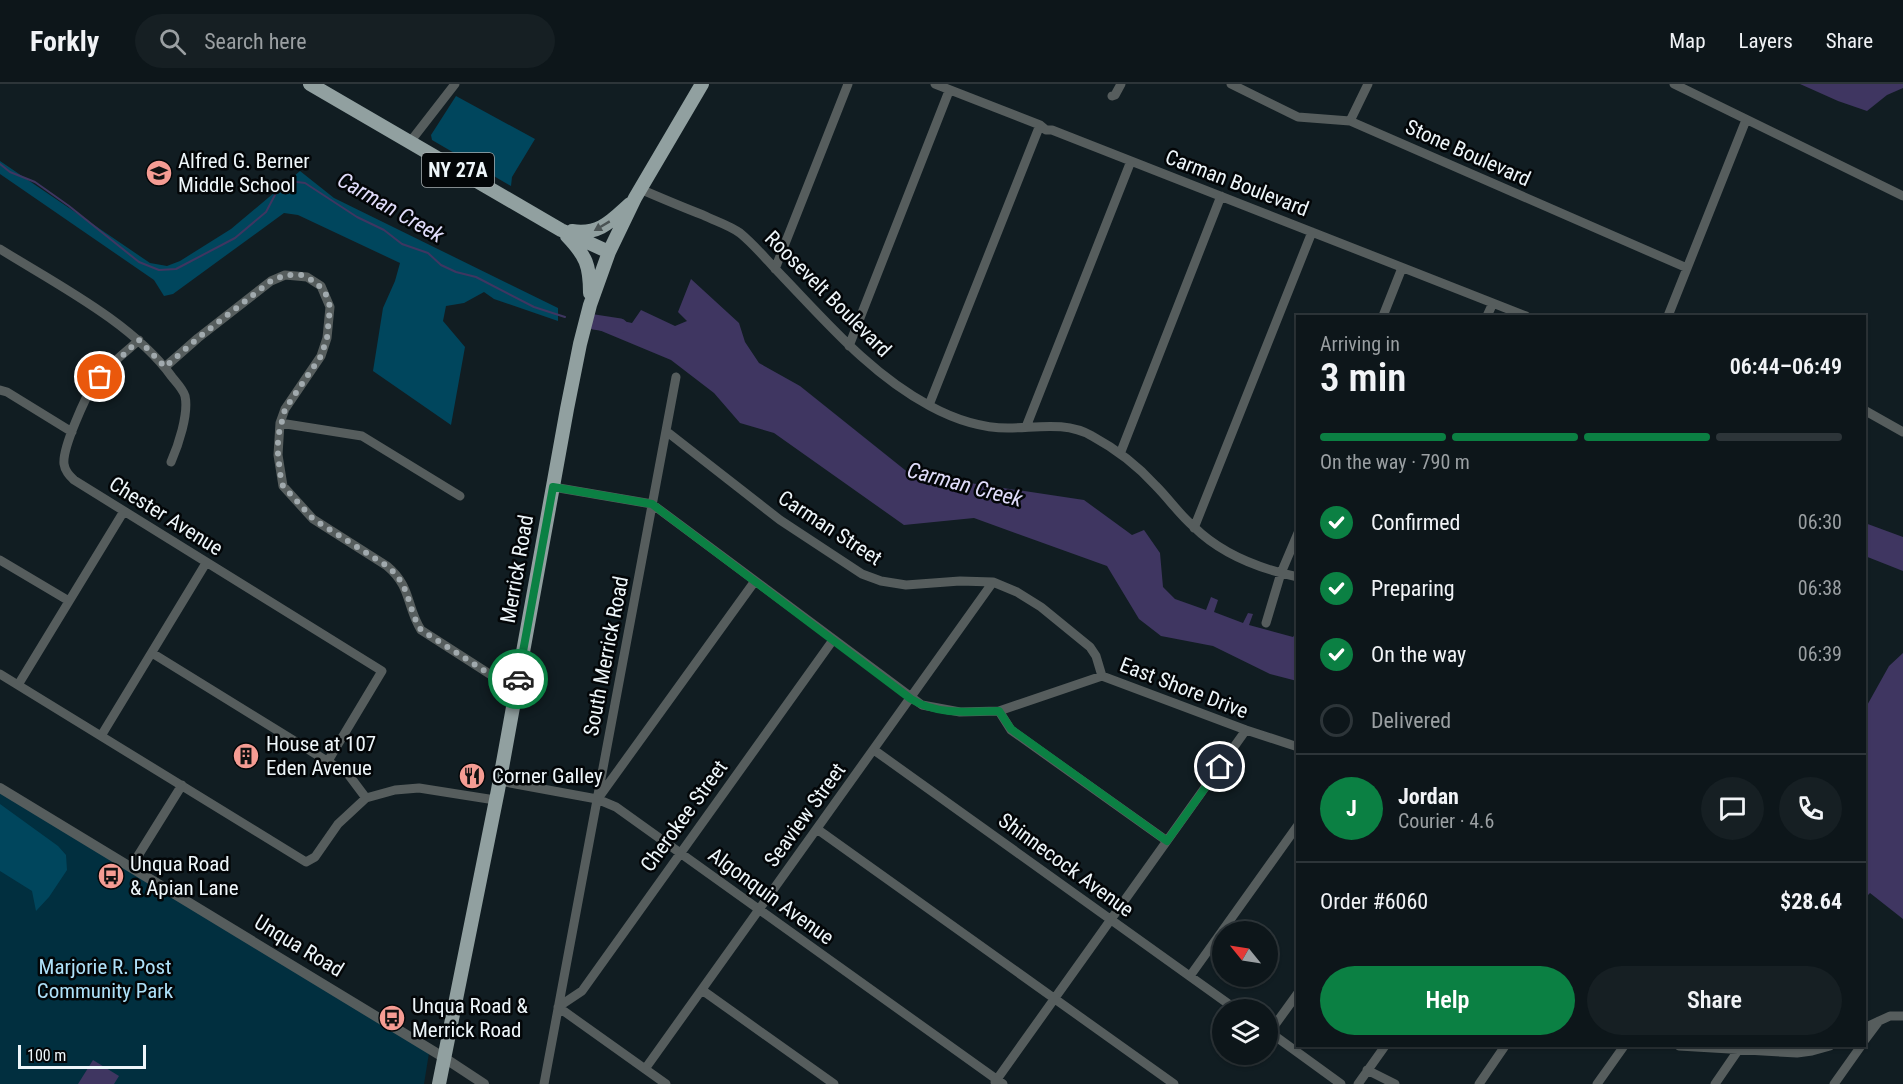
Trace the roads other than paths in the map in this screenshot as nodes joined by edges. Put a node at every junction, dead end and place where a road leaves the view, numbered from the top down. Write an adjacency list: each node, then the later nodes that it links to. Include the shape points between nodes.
1 (310, 84): 15 (main road, NY 27A)
2 (455, 84): 15 (street)
3 (702, 84): 17 (main road, Merrick Road)
4 (848, 84): 26 (street)
5 (934, 84): 10 (street, Carman Boulevard)
6 (1121, 84): 11 (street)
7 (1232, 84): 13 (street, Stone Boulevard, via 1298,117)
8 (1368, 84): 13 (street)
9 (1674, 84): 12 (street)
10 (949, 91): 14 (street, Carman Boulevard); 34 (street)
11 (1112, 96)
12 (1746, 120): 19 (street); 25 (street)
13 (1350, 121): 25 (street, Stone Boulevard)
14 (1040, 125): 16 (street, Carman Boulevard); 38 (street)
15 (410, 142): 20 (main road, NY 27A)
16 (1131, 161): 18 (street, Carman Boulevard); 41 (street)
17 (638, 194): 20 (main road, one-way to 20, via 595,231); 23 (main road, Merrick Road); 26 (street, Roosevelt Boulevard, via 737,231)
18 (1221, 196): 21 (street, Carman Boulevard); 45 (street)
19 (1903, 196)
20 (561, 230): 23 (main road, NY 27A); 28 (main road, via 588,263)
21 (1312, 232): 24 (street, Carman Boulevard); 51 (street)
22 (0, 249): 33 (street)
23 (609, 252): 28 (main road, Merrick Road)
24 (1402, 268): 27 (street, Carman Boulevard); 29 (street)
25 (1687, 268): 32 (street)
26 (775, 269): 34 (street, Roosevelt Boulevard)
27 (1493, 303): 30 (street); 31 (street, Carman Boulevard)
28 (590, 305): 47 (main road, Merrick Road)
29 (1383, 315)
30 (1487, 315)
31 (1523, 315)
32 (1668, 315)
33 (139, 340): 35 (street); 43 (street, Chester Avenue, via 96,381)
34 (849, 346): 38 (street, Roosevelt Boulevard, via 893,383)
35 (165, 367): 40 (street, via 271,281 285,275 307,277 321,286 330,307 327,338 321,356 285,409); 46 (street, via 185,394 186,408)
36 (676, 377): 42 (street, South Merrick Road)
37 (0, 390): 43 (street)
38 (929, 405): 41 (street, Roosevelt Boulevard, via 982,426)
39 (1866, 411): 44 (street)
40 (280, 423): 48 (street, via 362,436); 66 (street, via 278,455 283,486 313,519 398,575 421,630)
41 (1026, 427): 45 (street, Roosevelt Boulevard, via 1071,428)
42 (666, 431): 49 (street, South Merrick Road); 58 (street, Carman Street, via 780,520 862,574 906,585)
43 (72, 432): 50 (street, Chester Avenue, via 64,455 67,473)
44 (1903, 432)
45 (1120, 454): 51 (street, Roosevelt Boulevard)
46 (171, 462)
47 (553, 487): 49 (street, East Shore Drive); 66 (main road, Merrick Road)
48 (460, 496)
49 (652, 504): 57 (street, East Shore Drive); 78 (street, South Merrick Road)
50 (124, 511): 54 (street, Chester Avenue); 59 (street)
51 (1194, 528): 55 (street, Roosevelt Boulevard, via 1238,557)
52 (1296, 537): 55 (street)
53 (0, 560): 59 (street)
54 (206, 563): 62 (street); 73 (street, Chester Avenue, via 381,671)
55 (1281, 573): 56 (street, Roosevelt Boulevard); 60 (street)
56 (1296, 577)
57 (755, 581): 61 (street, East Shore Drive); 78 (street)
58 (993, 582): 64 (street, Carman Street, via 1041,607 1090,646); 67 (street, Seaview Street)
59 (69, 601): 65 (street)
60 (1266, 623)
61 (833, 640): 67 (street, East Shore Drive); 83 (street, Cherokee Street)
62 (152, 653): 70 (street); 73 (street)
63 (0, 674): 65 (street)
64 (1102, 676): 68 (street, East Shore Drive); 69 (street, East Shore Drive)
65 (18, 685): 70 (street)
66 (516, 691): 74 (main road, Merrick Road)
67 (911, 699): 68 (street, East Shore Drive, via 921,705 960,712); 72 (street, Seaview Street)
68 (999, 711): 82 (street, via 1011,729)
69 (1246, 730): 71 (street, East Shore Drive); 82 (street)
70 (101, 736): 75 (street)
71 (1296, 746)
72 (874, 750): 81 (street, Seaview Street); 86 (street, Shinnecock Avenue)
73 (328, 761): 77 (street, via 348,774)
74 (499, 781): 78 (street, Algonquin Avenue); 79 (main road, Merrick Road)
75 (182, 785): 77 (street, via 309,862 338,824); 84 (street)
76 (0, 788): 84 (street, Unqua Road)
77 (366, 798): 79 (street, via 419,788)
78 (597, 799): 83 (street, Algonquin Avenue, via 616,807); 92 (street, South Merrick Road)
79 (495, 800): 106 (main road, Merrick Road)
80 (1296, 828): 87 (street)
81 (817, 829): 85 (street, Seaview Street); 90 (street)
82 (1167, 841): 86 (street)
83 (680, 853): 85 (street, Algonquin Avenue); 92 (street, Cherokee Street, via 582,991)
84 (131, 867): 106 (street, Unqua Road)
85 (760, 910): 88 (street, Seaview Street); 109 (street, Algonquin Avenue)
86 (1111, 920): 87 (street, Shinnecock Avenue); 90 (street)
87 (1190, 976): 91 (street, Shinnecock Avenue)
88 (702, 990): 107 (street, Seaview Street); 114 (street)
89 (1296, 996): 94 (street)
90 (1054, 999): 109 (street); 115 (street)
91 (1222, 999)
92 (558, 1007): 107 (street); 112 (street, South Merrick Road)
93 (1903, 1016): 95 (street)
94 (1278, 1019)
95 (1880, 1020): 96 (street); 97 (street)
96 (1866, 1027)
97 (1866, 1038)
98 (1278, 1039): 116 (street)
99 (1384, 1047): 108 (street)
100 (1504, 1047): 119 (street)
101 (1623, 1047): 120 (street)
102 (1694, 1047): 105 (street)
103 (1827, 1047): 105 (street, via 1797,1053)
104 (1860, 1047): 122 (street)
105 (1739, 1050): 121 (street)
106 (443, 1057): 110 (main road, Merrick Road); 111 (street, Unqua Road)
107 (645, 1069): 113 (street)
108 (1368, 1070): 117 (street); 118 (street)
109 (998, 1082)
110 (439, 1084)
111 (484, 1084)
112 (544, 1084)
113 (666, 1084)
114 (834, 1084)
115 (1174, 1084)
116 (1341, 1084)
117 (1358, 1084)
118 (1395, 1084)
119 (1479, 1084)
120 (1598, 1084)
121 (1715, 1084)
122 (1834, 1084)

